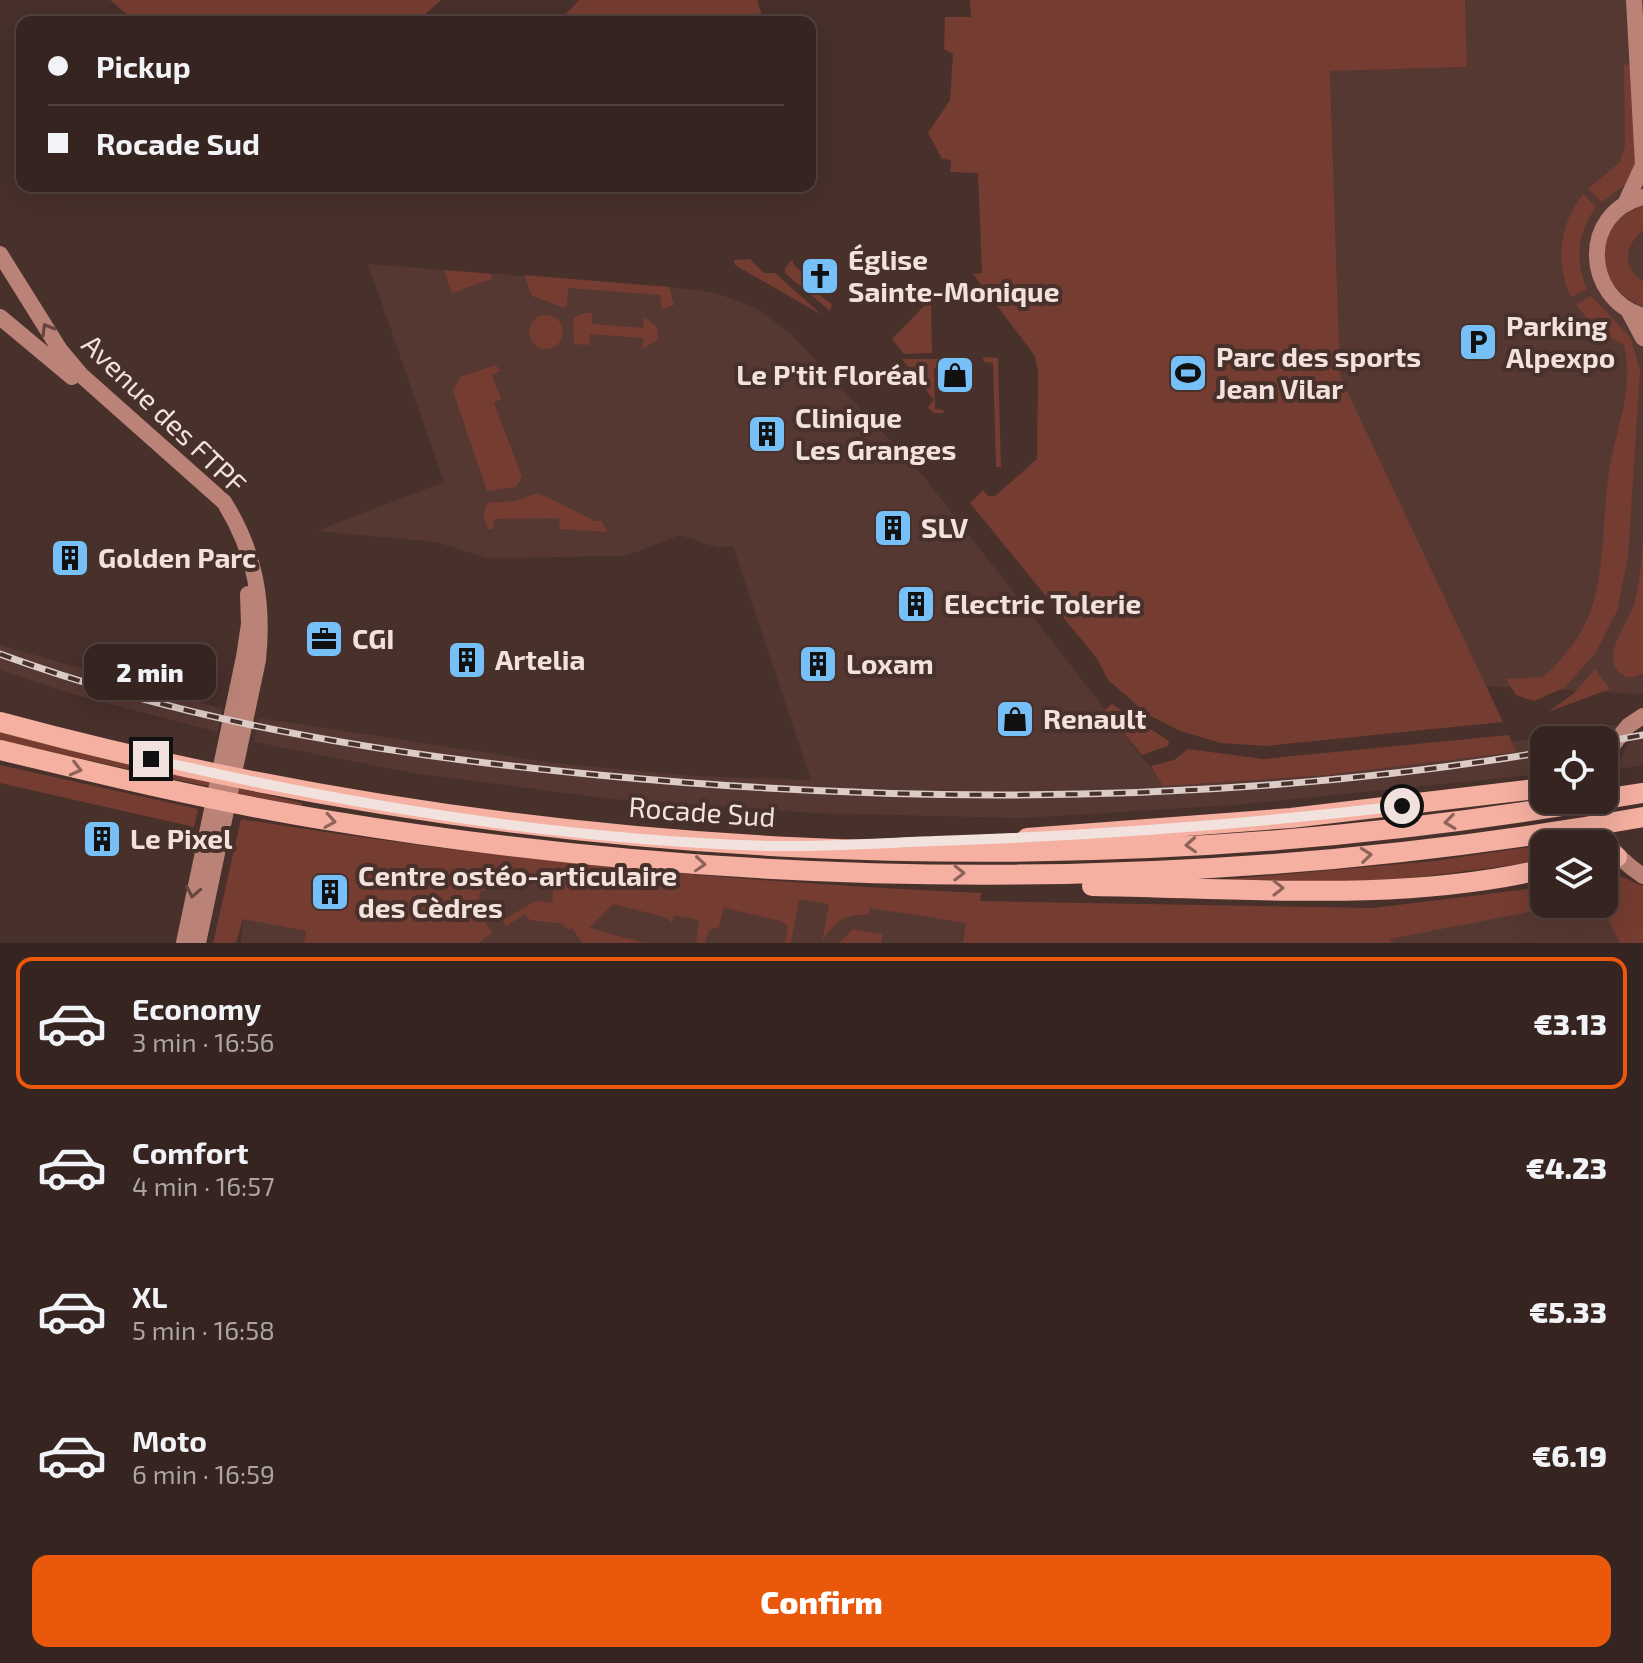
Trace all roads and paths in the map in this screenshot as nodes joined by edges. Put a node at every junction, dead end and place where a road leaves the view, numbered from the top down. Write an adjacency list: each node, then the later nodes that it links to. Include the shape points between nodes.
1 (1634, 0): 3 (street, via 1643,165)
2 (1643, 197): 3 (street)
3 (1625, 204): 5 (street, via 1600,232 1595,257 1601,282)
4 (2, 259): 8 (street, Avenue des FTPF, one-way to 4, via 261,625 255,574 238,524 224,502 81,375)
5 (1635, 313): 7 (street)
6 (0, 317): 8 (street, Avenue des FTPF, via 197,485 218,509 237,550 250,599)
7 (1643, 338)
8 (251, 658): 18 (street, Avenue des FTPF)
9 (1643, 716): 11 (street)
10 (0, 722): 19 (highway, Rocade Sud, via 228,777 359,800 553,828)
11 (1618, 738)
12 (0, 750): 22 (highway, Rocade Sud, one-way to 22, via 224,802 520,848 820,871)
13 (1530, 790): 19 (highway, via 1213,825)
14 (1643, 793): 15 (highway, Rocade Sud)
15 (1618, 797)
16 (1530, 809): 19 (highway, Rocade Sud, one-way to 19, via 1349,833 1155,847 966,851)
17 (1643, 817): 22 (highway, Rocade Sud, one-way to 17, via 1351,857)
18 (214, 843): 24 (street, Avenue des FTPF, one-way to 24, via 200,858); 25 (street, Avenue des FTPF)
19 (772, 846)
20 (1618, 858): 23 (street)
21 (1530, 871): 22 (highway, one-way to 21, via 1046,885 1365,888 1450,884)
22 (1037, 875)
23 (1643, 876)
24 (184, 943)
25 (198, 943)

